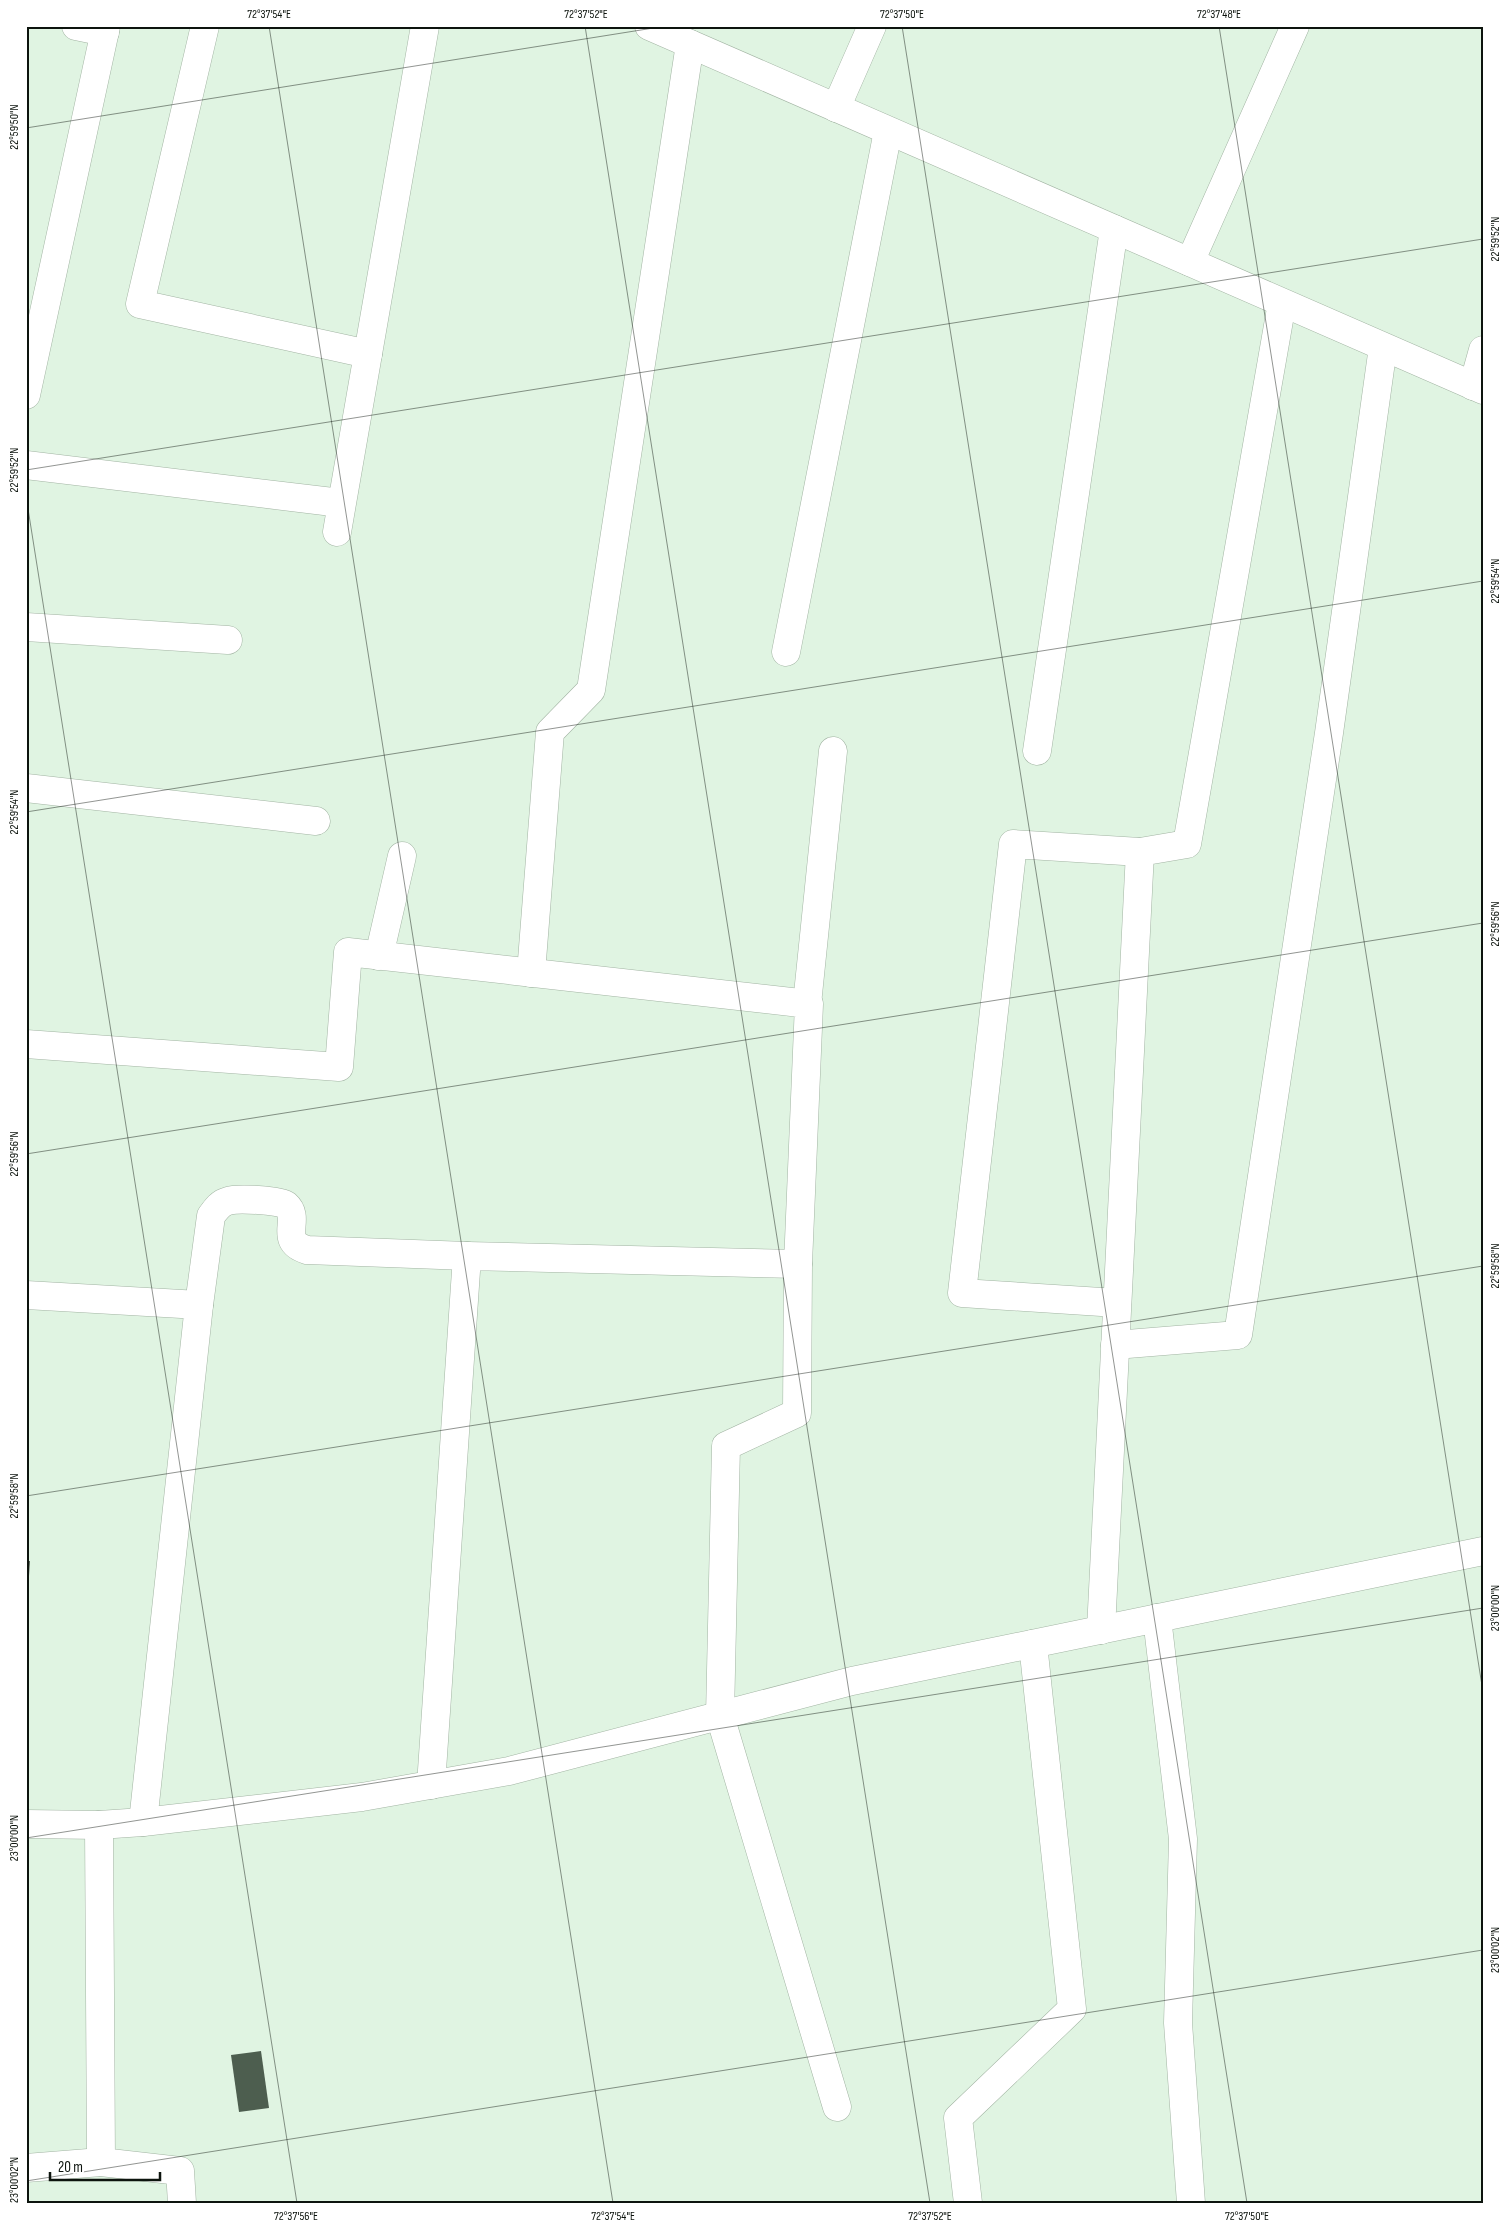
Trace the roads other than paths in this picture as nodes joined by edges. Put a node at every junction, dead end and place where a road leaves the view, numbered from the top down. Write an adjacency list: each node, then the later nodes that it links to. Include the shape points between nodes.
1 (76, 26): 7 (street)
2 (205, 26): 16 (street, via 140,304)
3 (425, 26): 16 (street)
4 (649, 26): 8 (street)
5 (872, 26): 9 (street)
6 (1295, 26): 12 (street)
7 (105, 29): 18 (street)
8 (690, 44): 9 (street); 32 (street, via 591,690 550,732)
9 (836, 108): 10 (street)
10 (888, 131): 11 (street); 24 (street)
11 (1114, 229): 12 (street); 26 (street)
12 (1190, 262): 13 (street)
13 (1282, 303): 14 (street); 29 (street, via 1187,844)
14 (1383, 347): 17 (street); 40 (street, via 1329,733 1238,1335)
15 (1483, 350): 17 (street)
16 (368, 354): 20 (street)
17 (1478, 388)
18 (26, 395)
19 (26, 465): 20 (street)
20 (341, 503): 21 (street)
21 (336, 532)
22 (26, 627): 23 (street)
23 (228, 640)
24 (786, 652)
25 (833, 751): 33 (street)
26 (1037, 751)
27 (26, 788): 28 (street)
28 (316, 821)
29 (1140, 852): 38 (street); 38 (street, via 1013,844 962,1293)
30 (402, 856): 31 (street)
31 (379, 956): 32 (street); 34 (street, via 348,952 338,1066)
32 (531, 973): 33 (street)
33 (806, 1004): 36 (street, via 809,1004)
34 (26, 1044)
35 (467, 1256): 36 (street); 39 (street, via 307,1250 297,1247 291,1240 290,1212 286,1205 278,1201 229,1200 218,1206 211,1216); 46 (street)
36 (798, 1264): 45 (street, via 797,1413 726,1446)
37 (26, 1295): 39 (street)
38 (1117, 1303): 40 (street)
39 (199, 1305): 47 (street)
40 (1115, 1344): 43 (street)
41 (1483, 1551): 42 (street)
42 (1157, 1618): 43 (street); 55 (street, via 1183,1839 1178,2022)
43 (1101, 1630): 44 (street)
44 (1033, 1644): 45 (street, via 852,1681); 54 (street, via 1072,2008 958,2118)
45 (720, 1716): 46 (street, via 509,1771); 50 (street)
46 (431, 1785): 47 (street, via 362,1797)
47 (143, 1822): 49 (street)
48 (26, 1824): 49 (street)
49 (99, 1825): 51 (street)
50 (837, 2107)
51 (101, 2162): 52 (street); 53 (street, via 180,2171)
52 (26, 2168)
53 (182, 2203)
54 (968, 2203)
55 (1191, 2203)

